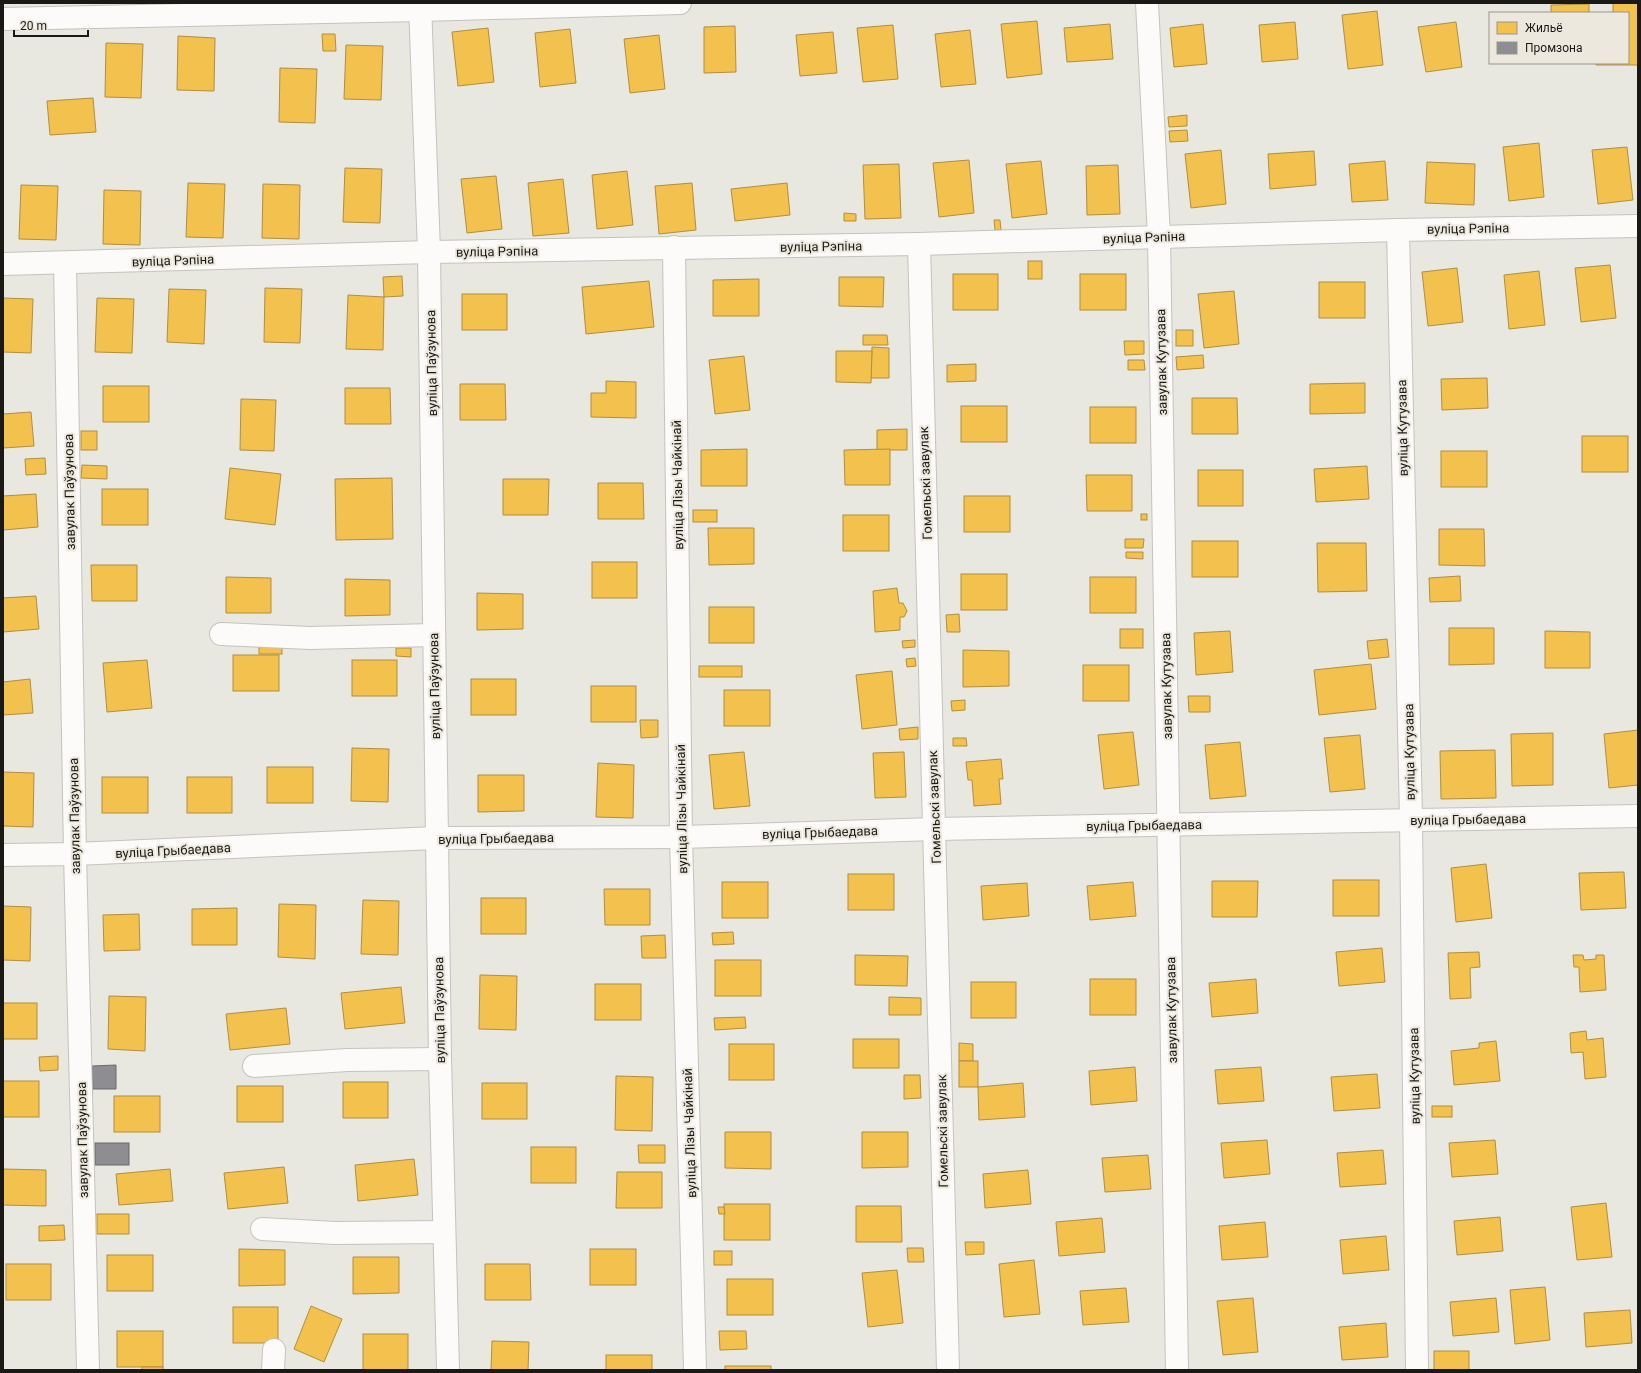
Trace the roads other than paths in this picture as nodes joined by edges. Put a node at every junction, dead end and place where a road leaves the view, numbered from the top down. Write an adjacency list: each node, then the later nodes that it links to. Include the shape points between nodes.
1 (680, 3): 3 (street)
2 (1147, 3): 7 (street, завулак Кутузава)
3 (421, 7): 4 (street); 10 (street, вуліца Паўзунова)
4 (3, 19)
5 (1638, 226): 6 (street, вуліца Рэпіна)
6 (1398, 230): 7 (street, вуліца Рэпіна); 16 (street, вуліца Кутузава)
7 (1159, 236): 8 (street, вуліца Рэпіна); 17 (street, завулак Кутузава)
8 (919, 244): 9 (street, вуліца Рэпіна); 18 (street, Гомельскі завулак)
9 (674, 247): 10 (street, вуліца Рэпіна); 19 (street, вуліца Лізы Чайкінай)
10 (429, 252): 11 (street, вуліца Рэпіна); 14 (street, вуліца Паўзунова)
11 (65, 263): 12 (street, вуліца Рэпіна); 21 (street, завулак Паўзунова)
12 (3, 264)
13 (221, 634): 14 (street, via 310,638)
14 (433, 635): 20 (street, вуліца Паўзунова)
15 (1638, 816): 16 (street, вуліца Грыбаедава)
16 (1411, 819): 17 (street, вуліца Грыбаедава); 32 (street, вуліца Кутузава)
17 (1168, 825): 18 (street, вуліца Грыбаедава); 31 (street, завулак Кутузава)
18 (934, 829): 19 (street, вуліца Грыбаедава); 30 (street, Гомельскі завулак)
19 (681, 836): 20 (street, вуліца Грыбаедава); 29 (street, вуліца Лізы Чайкінай)
20 (436, 838): 21 (street, вуліца Грыбаедава); 23 (street, вуліца Паўзунова)
21 (75, 854): 22 (street, вуліца Грыбаедава); 27 (street, завулак Паўзунова)
22 (3, 855)
23 (440, 1059): 24 (street, via 347,1060); 26 (street, вуліца Паўзунова)
24 (254, 1066)
25 (262, 1229): 26 (street)
26 (444, 1232): 28 (street, вуліца Паўзунова)
27 (88, 1370)
28 (448, 1370)
29 (695, 1370)
30 (948, 1370)
31 (1177, 1370)
32 (1417, 1370)

